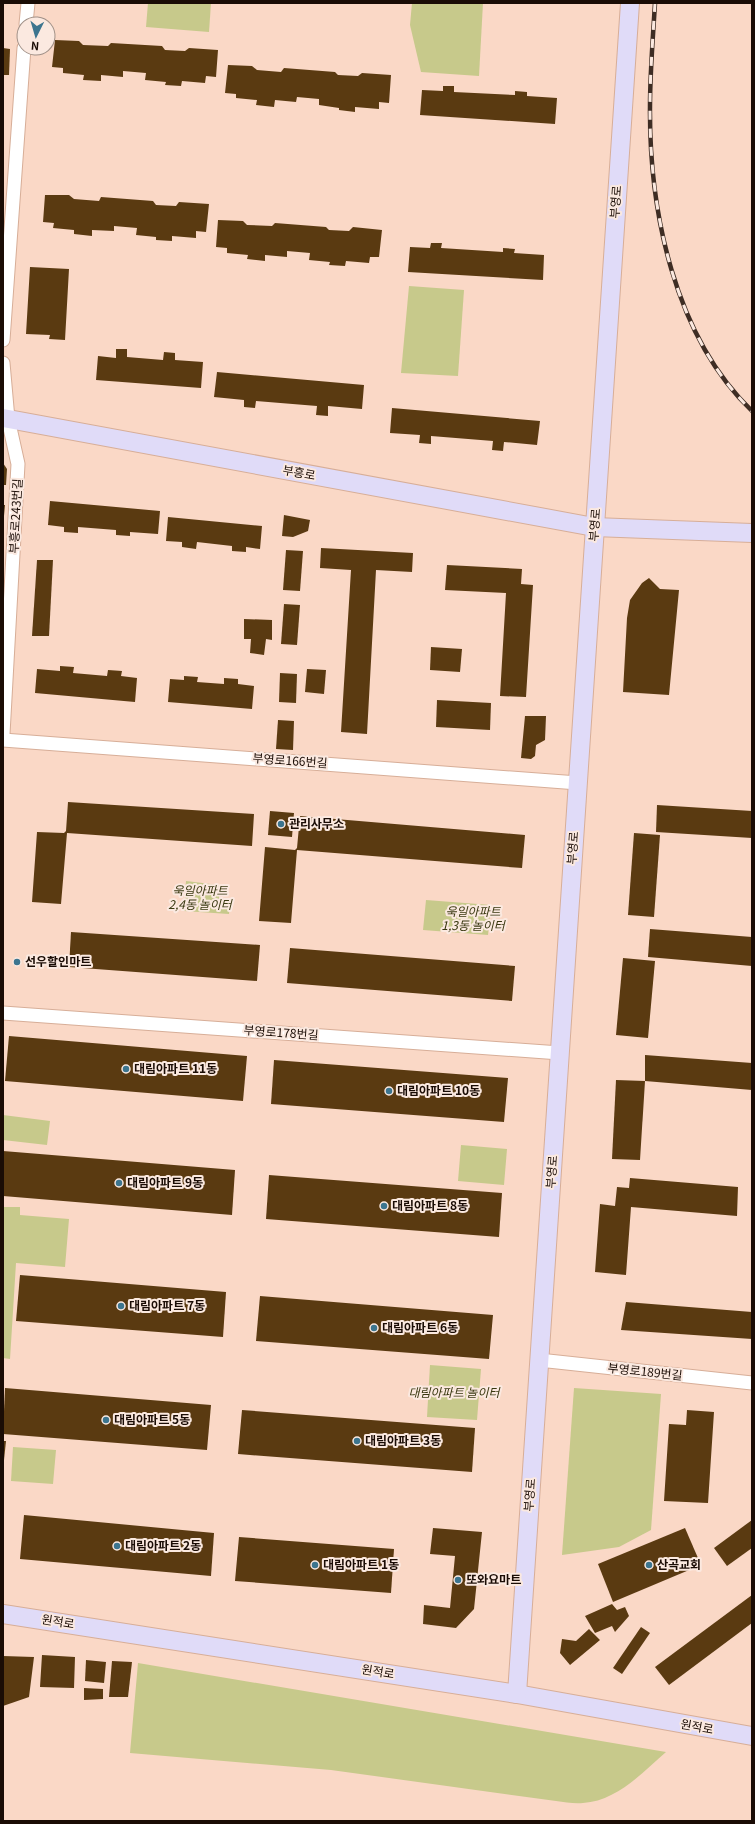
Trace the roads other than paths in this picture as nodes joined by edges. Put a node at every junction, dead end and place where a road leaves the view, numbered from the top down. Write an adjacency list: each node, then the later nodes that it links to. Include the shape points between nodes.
1 (28, 3): 3 (street)
2 (630, 3): 8 (street, 부영로)
3 (27, 16)
4 (23, 56): 5 (street)
5 (3, 340)
6 (3, 364): 7 (street, 부흥로243번길)
7 (5, 419): 8 (street, 부흥로); 10 (street, 부흥로243번길, via 18,464)
8 (594, 527): 9 (street, 부흥로); 12 (street, 부영로)
9 (752, 533)
10 (3, 734)
11 (3, 740): 12 (street, 부영로166번길)
12 (578, 783): 14 (street, 부영로)
13 (3, 1013): 14 (street, 부영로178번길)
14 (560, 1053): 15 (street, 부영로)
15 (539, 1360): 16 (street, 부영로189번길); 18 (street, 부영로)
16 (752, 1383)
17 (3, 1614): 18 (street, 원적로)
18 (517, 1694): 19 (street, 원적로)
19 (752, 1736)

